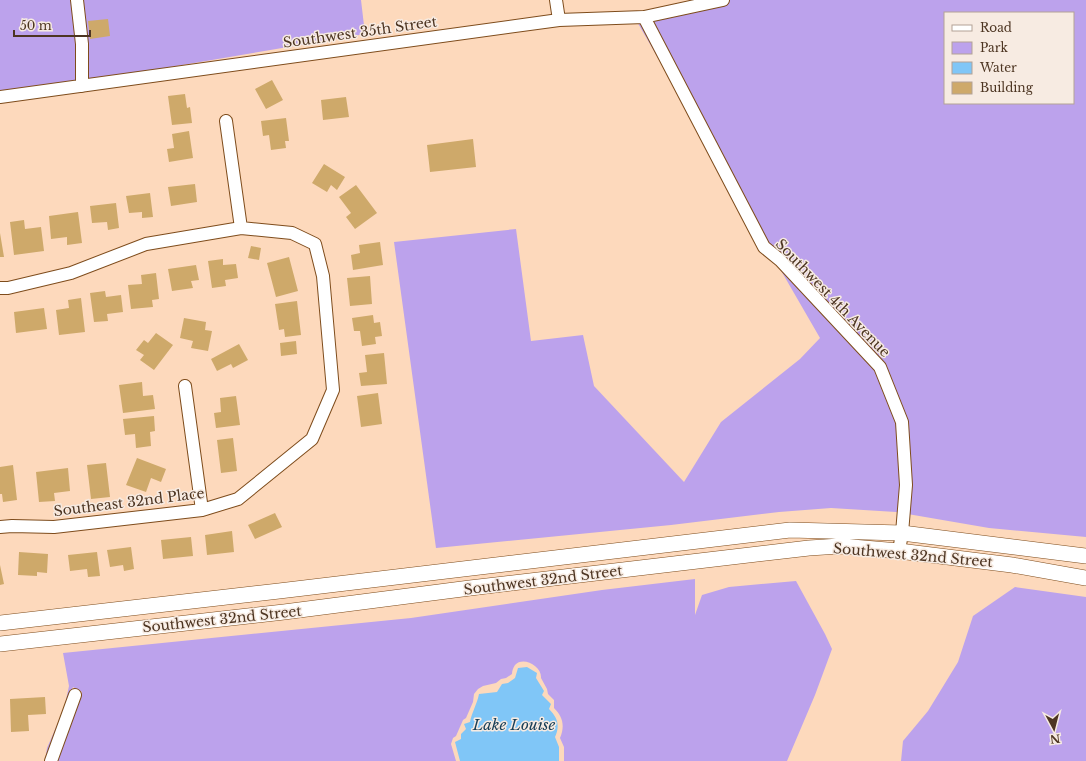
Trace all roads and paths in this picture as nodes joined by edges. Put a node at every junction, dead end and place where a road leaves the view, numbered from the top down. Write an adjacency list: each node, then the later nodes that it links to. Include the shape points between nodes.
1 (77, 0): 6 (street, via 82,44)
2 (556, 0): 5 (street)
3 (723, 0): 4 (street, Southwest 35th Street)
4 (644, 17): 5 (street, Southwest 35th Street); 14 (street, Southwest 4th Avenue, via 764,247 780,260 880,367 902,422 906,486)
5 (559, 20): 6 (street, Southwest 35th Street)
6 (82, 86): 7 (street, Southwest 35th Street)
7 (0, 97)
8 (226, 121): 9 (street)
9 (241, 228): 10 (street, via 146,244 71,273); 12 (street, Southeast 32nd Place, via 292,233 315,244 323,276 333,390 312,439 238,499)
10 (0, 288)
11 (185, 386): 12 (street)
12 (202, 510): 13 (street, Southeast 32nd Place, via 54,527)
13 (0, 527)
14 (902, 533): 15 (street, Southwest 4th Avenue); 16 (main road, Southwest 32nd Street); 18 (main road, Southwest 32nd Street, via 790,530)
15 (899, 551): 17 (main road, Southwest 32nd Street, via 1012,565); 19 (main road, Southwest 32nd Street, via 840,546 809,548)
16 (1086, 556)
17 (1086, 578)
18 (0, 623)
19 (0, 644)
20 (75, 695): 21 (street)
21 (51, 761)

